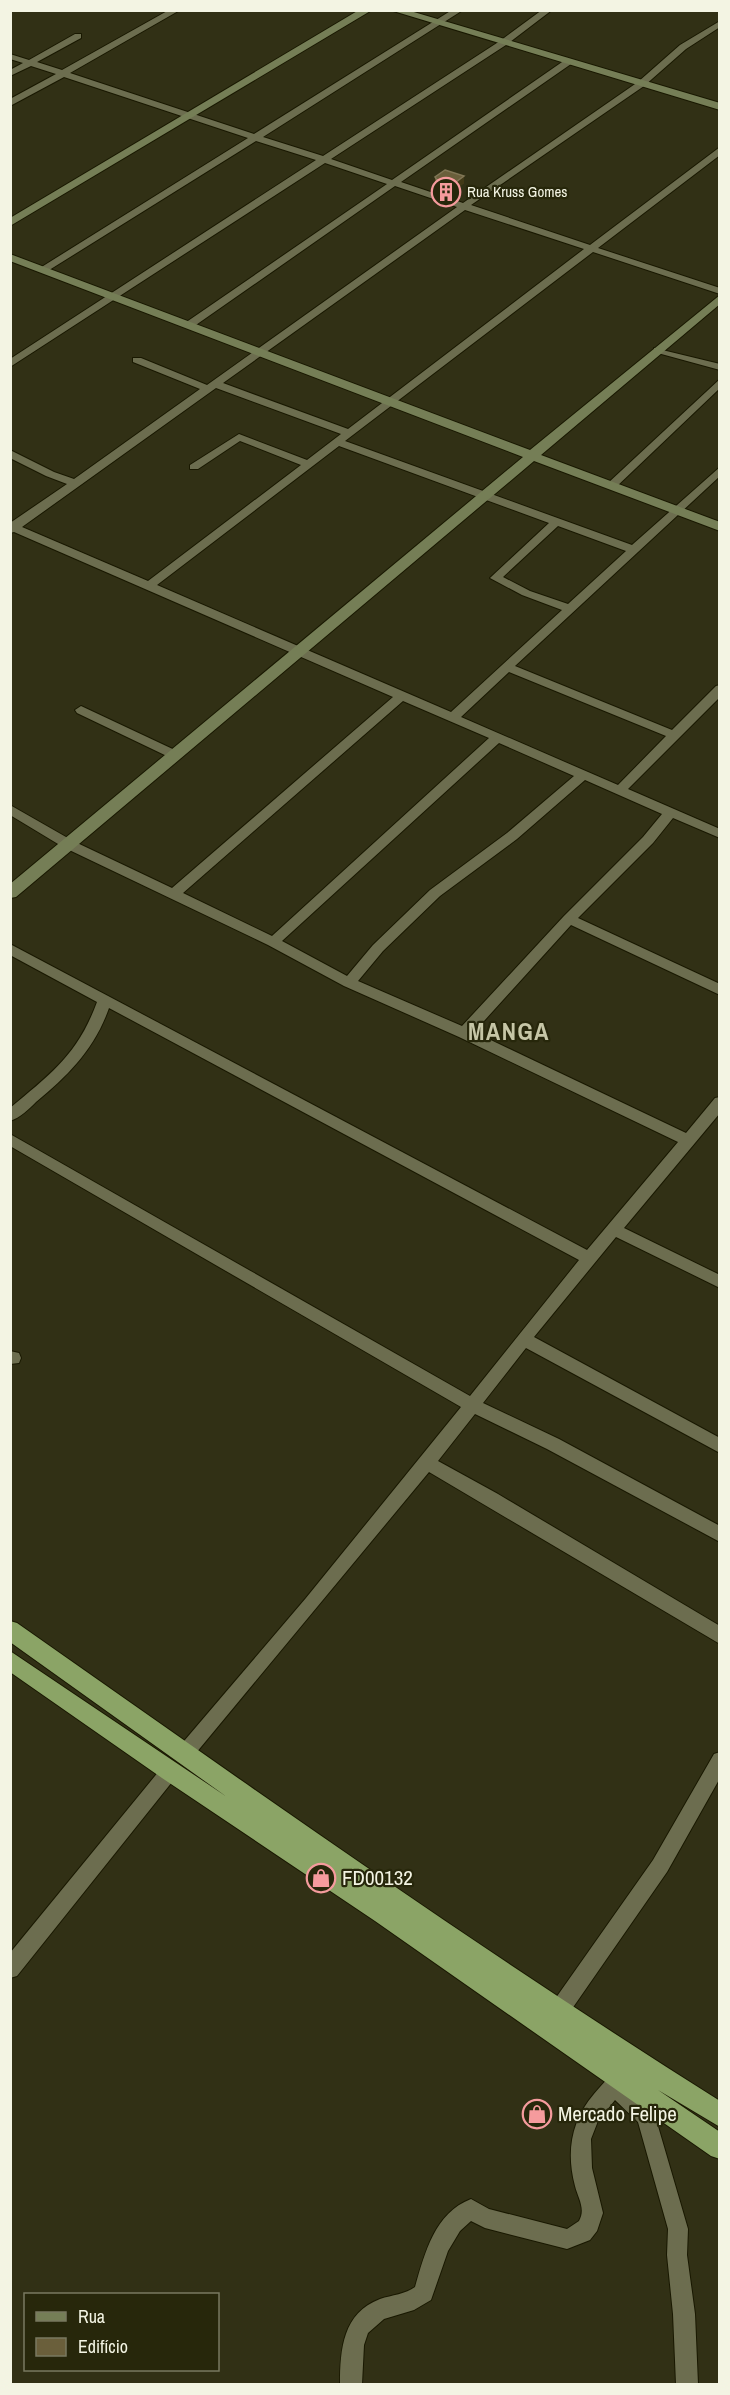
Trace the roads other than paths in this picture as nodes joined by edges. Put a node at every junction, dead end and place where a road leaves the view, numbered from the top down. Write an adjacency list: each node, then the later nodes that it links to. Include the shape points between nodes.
1 (176, 10): 14 (street)
2 (367, 10): 18 (street)
3 (395, 10): 6 (street)
4 (459, 10): 6 (street)
5 (548, 10): 9 (street)
6 (438, 23): 9 (street); 19 (street)
7 (720, 23): 15 (street, via 684,47)
8 (78, 36): 12 (street)
9 (503, 43): 11 (street); 21 (street)
10 (10, 57): 12 (street)
11 (568, 62): 15 (street); 22 (street)
12 (30, 63): 13 (street); 14 (street)
13 (10, 74)
14 (62, 74): 16 (street); 18 (street)
15 (641, 84): 17 (street); 23 (street)
16 (10, 103)
17 (720, 107)
18 (191, 116): 19 (street); 24 (street)
19 (256, 137): 21 (street); 27 (street)
20 (720, 150): 25 (street)
21 (323, 160): 22 (street); 29 (street)
22 (393, 183): 23 (street); 31 (street)
23 (464, 206): 25 (street); 33 (street)
24 (10, 223)
25 (591, 249): 28 (street); 39 (street)
26 (10, 257): 27 (street)
27 (43, 270): 29 (street)
28 (720, 291)
29 (114, 297): 31 (street); 35 (street)
30 (720, 298): 32 (street)
31 (189, 325): 33 (street)
32 (658, 350): 36 (street); 43 (street)
33 (259, 352): 38 (street); 39 (street)
34 (137, 360): 38 (street)
35 (10, 364)
36 (720, 368)
37 (720, 382): 48 (street)
38 (213, 387): 40 (street); 47 (street)
39 (390, 402): 40 (street); 43 (street)
40 (349, 433): 41 (street)
41 (337, 442): 44 (street); 49 (street)
42 (10, 453): 47 (street)
43 (532, 456): 48 (street); 49 (street)
44 (308, 464): 45 (street, via 239,437); 55 (street)
45 (194, 467)
46 (720, 470): 50 (street)
47 (75, 483): 53 (street)
48 (611, 486): 50 (street)
49 (483, 497): 51 (street); 57 (street)
50 (675, 511): 52 (street); 54 (street)
51 (555, 523): 54 (street); 56 (street, via 496,578)
52 (720, 527)
53 (12, 528): 55 (street)
54 (634, 550): 56 (street)
55 (149, 586): 57 (street)
56 (570, 609): 58 (street)
57 (300, 651): 60 (street); 65 (street)
58 (507, 667): 62 (street); 63 (street)
59 (720, 689): 63 (street)
60 (402, 695): 62 (street); 73 (street)
61 (81, 710): 65 (street)
62 (453, 717): 64 (street)
63 (674, 735): 67 (street)
64 (498, 737): 66 (street); 75 (street)
65 (175, 755): 71 (street)
66 (584, 774): 67 (street); 77 (street, via 512,836 435,893 378,948)
67 (620, 790): 69 (street)
68 (10, 808): 71 (street)
69 (671, 812): 70 (street); 74 (street)
70 (720, 834)
71 (68, 844): 72 (street); 73 (street)
72 (11, 891)
73 (174, 894): 75 (street)
74 (569, 919): 78 (street); 80 (street)
75 (273, 942): 77 (street)
76 (10, 949): 79 (street)
77 (349, 983): 80 (street)
78 (720, 990)
79 (105, 999): 82 (street, via 81,1049 56,1078); 86 (street)
80 (464, 1033): 84 (street)
81 (720, 1102): 84 (street)
82 (10, 1116)
83 (10, 1139): 89 (street)
84 (689, 1141): 85 (street)
85 (615, 1230): 86 (street); 87 (street)
86 (590, 1258): 88 (street)
87 (720, 1282)
88 (524, 1339): 89 (street); 90 (street)
89 (472, 1405): 91 (street); 92 (street, via 553,1444)
90 (720, 1446)
91 (427, 1463): 94 (street); 96 (street)
92 (720, 1535)
93 (10, 1630): 96 (highway)
94 (719, 1633)
95 (10, 1660): 98 (highway)
96 (185, 1754): 100 (highway)
97 (720, 1760): 100 (street, via 660,1866)
98 (170, 1771): 99 (street); 101 (highway, via 382,1913)
99 (10, 1970)
100 (560, 2009): 102 (highway)
101 (618, 2082): 103 (highway); 104 (street, via 596,2106 581,2137 585,2187 592,2206 587,2229 578,2238 567,2239 485,2218 471,2209 463,2212 453,2221 431,2264 424,2294 372,2314 358,2326 353,2337); 105 (street, via 646,2116 678,2229)
102 (720, 2115)
103 (720, 2147)
104 (351, 2385)
105 (687, 2385)

